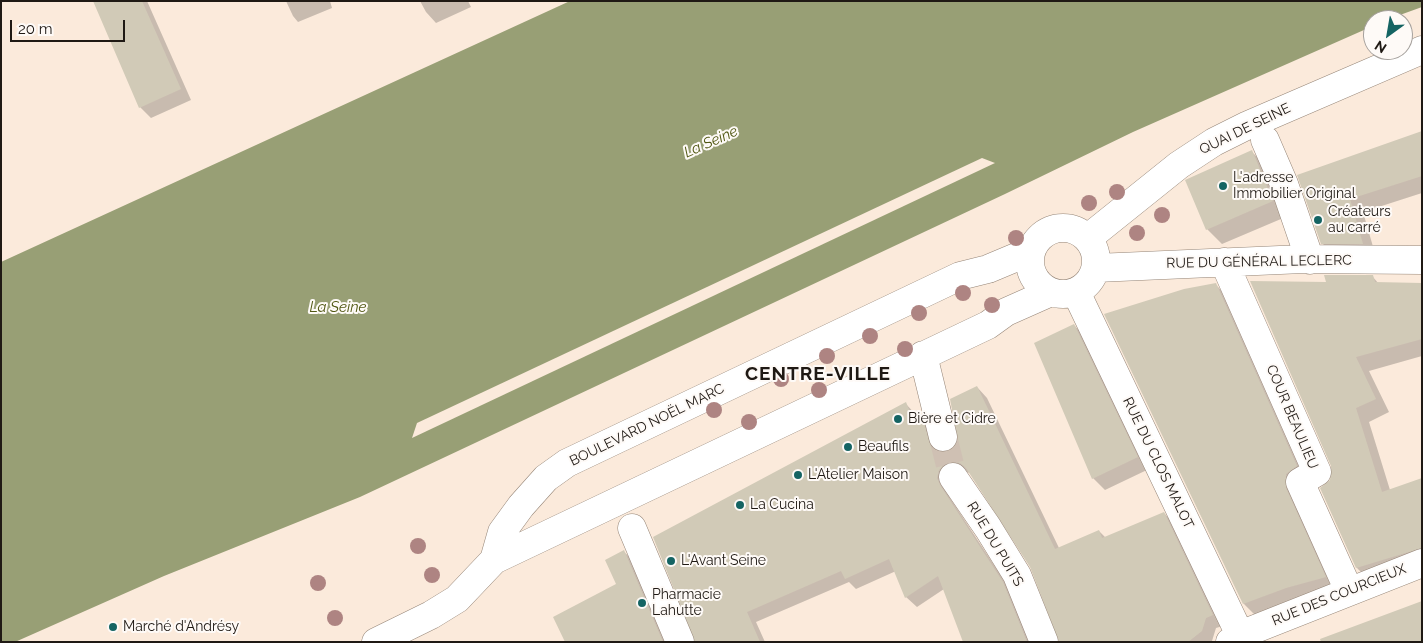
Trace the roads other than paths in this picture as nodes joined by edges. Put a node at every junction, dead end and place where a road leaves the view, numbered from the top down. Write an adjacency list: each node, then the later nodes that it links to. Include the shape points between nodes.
1 (1422, 50): 2 (street, QUAI DE SEINE)
2 (1246, 141): 3 (street, QUAI DE SEINE, via 1196,152); 5 (street, via 1284,184)
3 (1088, 238): 4 (street, via 1071,228 1051,230 1042,235); 8 (street, via 1095,252)
4 (1031, 251): 9 (street, via 1033,276 1044,288); 14 (street, BOULEVARD NOËL MARC, via 988,269 960,276 568,462 546,478 521,506 502,532)
5 (1310, 260): 6 (street, RUE DU GÉNÉRAL LECLERC); 7 (street, RUE DU GÉNÉRAL LECLERC)
6 (1422, 260)
7 (1224, 262): 8 (street, RUE DU GÉNÉRAL LECLERC); 16 (street, COUR BEAULIEU, via 1318,472 1300,482)
8 (1096, 268): 9 (street, via 1085,286)
9 (1064, 292): 10 (street, BOULEVARD NOËL MARC, via 1006,312 988,325); 17 (street, RUE DU CLOS MALOT)
10 (923, 355): 11 (street); 14 (street, BOULEVARD NOËL MARC)
11 (943, 438)
12 (953, 477): 20 (street, RUE DU PUITS, via 1017,575)
13 (632, 528): 19 (street)
14 (494, 560): 18 (street, BOULEVARD NOËL MARC, via 457,599)
15 (1422, 563): 16 (street, RUE DES COURCIEUX)
16 (1349, 591): 17 (street, RUE DES COURCIEUX)
17 (1235, 638)
18 (376, 642)
19 (680, 642)
20 (1044, 642)

